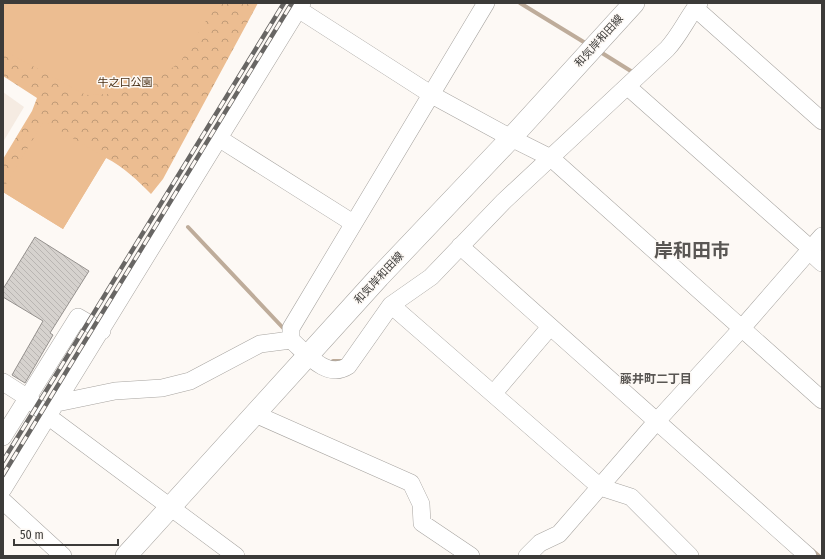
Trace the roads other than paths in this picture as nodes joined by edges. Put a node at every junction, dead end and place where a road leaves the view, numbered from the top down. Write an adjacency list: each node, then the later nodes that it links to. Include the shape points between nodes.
1 (486, 3): 6 (street)
2 (634, 3): 9 (main road, 和気岸和田線)
3 (300, 6): 6 (street); 8 (street)
4 (697, 6): 5 (street, via 678,37); 7 (street)
5 (628, 87): 10 (street); 14 (street)
6 (432, 94): 9 (street); 11 (street)
7 (822, 121)
8 (220, 138): 11 (street); 19 (street)
9 (511, 138): 10 (street); 21 (main road, 和気岸和田線)
10 (551, 158): 13 (street); 18 (street)
11 (353, 223): 20 (street, via 291,328)
12 (822, 236): 14 (street)
13 (460, 246): 16 (street, via 431,277); 17 (street)
14 (810, 250): 15 (street); 18 (street)
15 (822, 263)
16 (391, 305): 21 (street, via 348,366 342,370 326,370); 23 (street)
17 (550, 327): 23 (street); 28 (street)
18 (742, 328): 25 (street); 28 (street)
19 (102, 332): 24 (street, via 78,317); 26 (street)
20 (292, 340): 21 (street); 26 (street, via 260,344 190,381 162,388 115,391)
21 (308, 355): 27 (main road, 和気岸和田線)
22 (4, 384): 24 (street)
23 (493, 394): 30 (street)
24 (28, 398): 26 (street); 29 (street)
25 (822, 400)
26 (53, 410): 31 (street); 33 (street)
27 (255, 414): 33 (main road, 和気岸和田線); 37 (street, via 411,483 421,504 422,523)
28 (656, 422): 30 (street); 40 (street)
29 (3, 437)
30 (600, 487): 38 (street, via 559,534 540,543); 39 (street, via 631,497)
31 (3, 489)
32 (3, 501): 34 (street)
33 (170, 508): 35 (main road, 和気岸和田線); 36 (street)
34 (63, 556)
35 (126, 556)
36 (236, 556)
37 (470, 556)
38 (527, 556)
39 (690, 556)
40 (808, 556)

